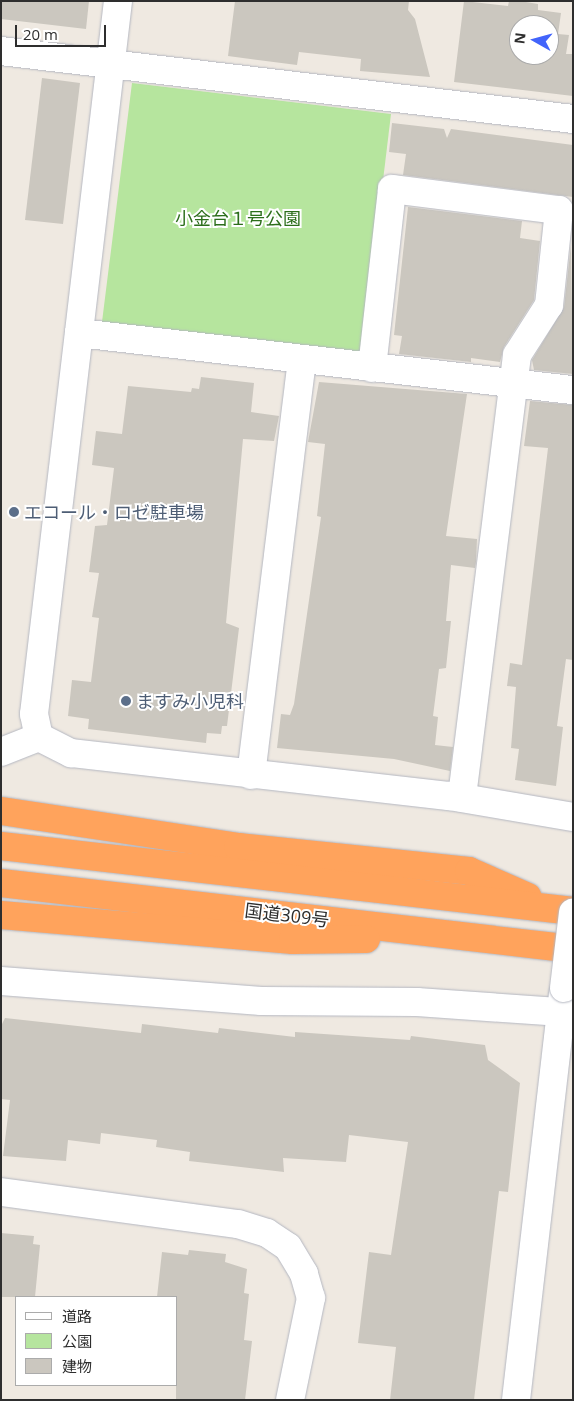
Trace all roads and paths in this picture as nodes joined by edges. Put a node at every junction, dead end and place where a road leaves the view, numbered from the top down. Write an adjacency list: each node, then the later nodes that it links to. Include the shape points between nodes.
1 (118, 1): 3 (street)
2 (1, 51): 3 (street)
3 (111, 64): 4 (street); 5 (street)
4 (573, 119)
5 (79, 333): 6 (street); 10 (street, via 34,714)
6 (302, 360): 7 (street); 12 (street)
7 (372, 368): 8 (street); 8 (street, via 392,188 559,210 549,305 516,355)
8 (512, 385): 9 (street); 13 (street)
9 (573, 390)
10 (39, 737): 11 (street); 12 (street, via 71,753)
11 (1, 752)
12 (251, 775): 13 (street)
13 (462, 798): 15 (street)
14 (1, 811): 18 (highway, via 238,846 469,871)
15 (573, 817)
16 (1, 846): 18 (highway, 国道309号)
17 (1, 883): 20 (highway, 国道309号)
18 (566, 911): 23 (street, bridge)
19 (1, 915): 20 (highway, via 293,940)
20 (475, 937): 21 (highway, 国道309号)
21 (573, 949)
22 (1, 981): 23 (street, via 261,1001)
23 (566, 1005): 26 (street)
24 (1, 1192): 25 (street, via 238,1224 267,1233 288,1247 311,1298)
25 (290, 1400)
26 (516, 1400)

